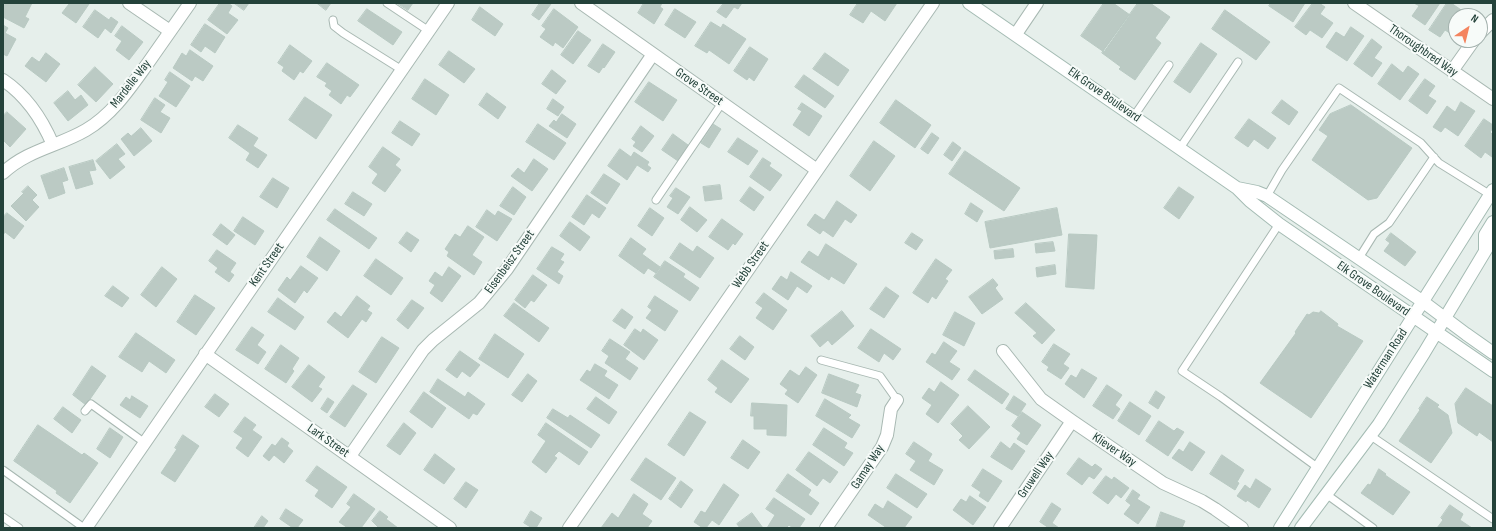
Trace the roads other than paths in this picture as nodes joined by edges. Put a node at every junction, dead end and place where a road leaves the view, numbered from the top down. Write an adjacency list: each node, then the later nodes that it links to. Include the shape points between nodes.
1 (129, 3): 11 (street)
2 (190, 3): 11 (street, Mardelle Way)
3 (387, 3): 12 (lane)
4 (448, 3): 12 (street, Kent Street)
5 (581, 3): 15 (street, Grove Street)
6 (933, 3): 27 (street, Webb Street)
7 (970, 3): 13 (street, Elk Grove Boulevard)
8 (1037, 3): 13 (street)
9 (1354, 3): 19 (street, Thoroughbred Way)
10 (333, 20): 18 (lane, via 334,26 343,33)
11 (170, 31): 24 (street, Mardelle Way, via 110,112 86,130)
12 (429, 31): 18 (street, Kent Street)
13 (1016, 34): 23 (street, Elk Grove Boulevard)
14 (1468, 48): 19 (street)
15 (653, 54): 22 (street, Grove Street); 52 (street, Eisenbeisz Street, via 507,269 479,303 423,350)
16 (1238, 62): 25 (lane)
17 (1169, 66): 23 (lane)
18 (402, 70): 44 (street, Kent Street)
19 (1452, 71): 21 (street, Thoroughbred Way)
20 (3, 80): 24 (street, via 36,112)
21 (1493, 99)
22 (722, 103): 27 (street, Grove Street); 32 (lane)
23 (1134, 116): 25 (street, Elk Grove Boulevard)
24 (53, 145): 28 (street, Mardelle Way, via 28,154)
25 (1180, 148): 29 (street, Elk Grove Boulevard)
26 (1434, 158): 30 (lane); 31 (lane, via 1421,143 1339,88); 37 (lane, via 1389,223 1374,234)
27 (817, 170): 61 (street, Webb Street)
28 (3, 173)
29 (1238, 188): 31 (street, Elk Grove Boulevard); 34 (street, Elk Grove Boulevard)
30 (1491, 192): 38 (street, Waterman Road)
31 (1267, 196): 37 (street, Elk Grove Boulevard)
32 (656, 200)
33 (1493, 222): 36 (street, via 1485,235)
34 (1279, 224): 39 (street, Elk Grove Boulevard); 53 (lane, via 1182,371)
35 (1493, 238): 36 (street)
36 (1485, 251): 40 (street)
37 (1358, 258): 38 (street, Elk Grove Boulevard)
38 (1422, 301): 39 (street, Waterman Road); 40 (street, Elk Grove Boulevard)
39 (1413, 317): 41 (street, Elk Grove Boulevard); 53 (street, Waterman Road)
40 (1444, 317): 41 (street); 43 (street, Elk Grove Boulevard)
41 (1436, 332): 46 (street, Elk Grove Boulevard); 50 (street)
42 (1003, 351): 49 (street, Kliever Way, via 1042,399)
43 (1493, 353)
44 (206, 354): 51 (street, Kent Street); 52 (street, Lark Street)
45 (821, 360): 47 (lane, via 880,376)
46 (1493, 371)
47 (897, 400): 62 (street, Gamay Way, via 891,409 890,422 882,447)
48 (85, 411): 51 (lane, via 91,404)
49 (1072, 421): 63 (street, Gruwell Way); 64 (street, Kliever Way, via 1163,483 1202,501)
50 (1371, 436): 55 (street); 57 (lane)
51 (145, 442): 59 (street, Kent Street)
52 (350, 456): 60 (street, Lark Street)
53 (1317, 467): 65 (street, Waterman Road)
54 (3, 470): 59 (lane)
55 (1326, 494): 66 (street); 67 (lane)
56 (3, 517): 58 (lane)
57 (1493, 519)
58 (19, 528)
59 (85, 528)
60 (450, 528)
61 (569, 528)
62 (826, 528)
63 (1001, 528)
64 (1242, 528)
65 (1280, 528)
66 (1301, 528)
67 (1373, 528)

